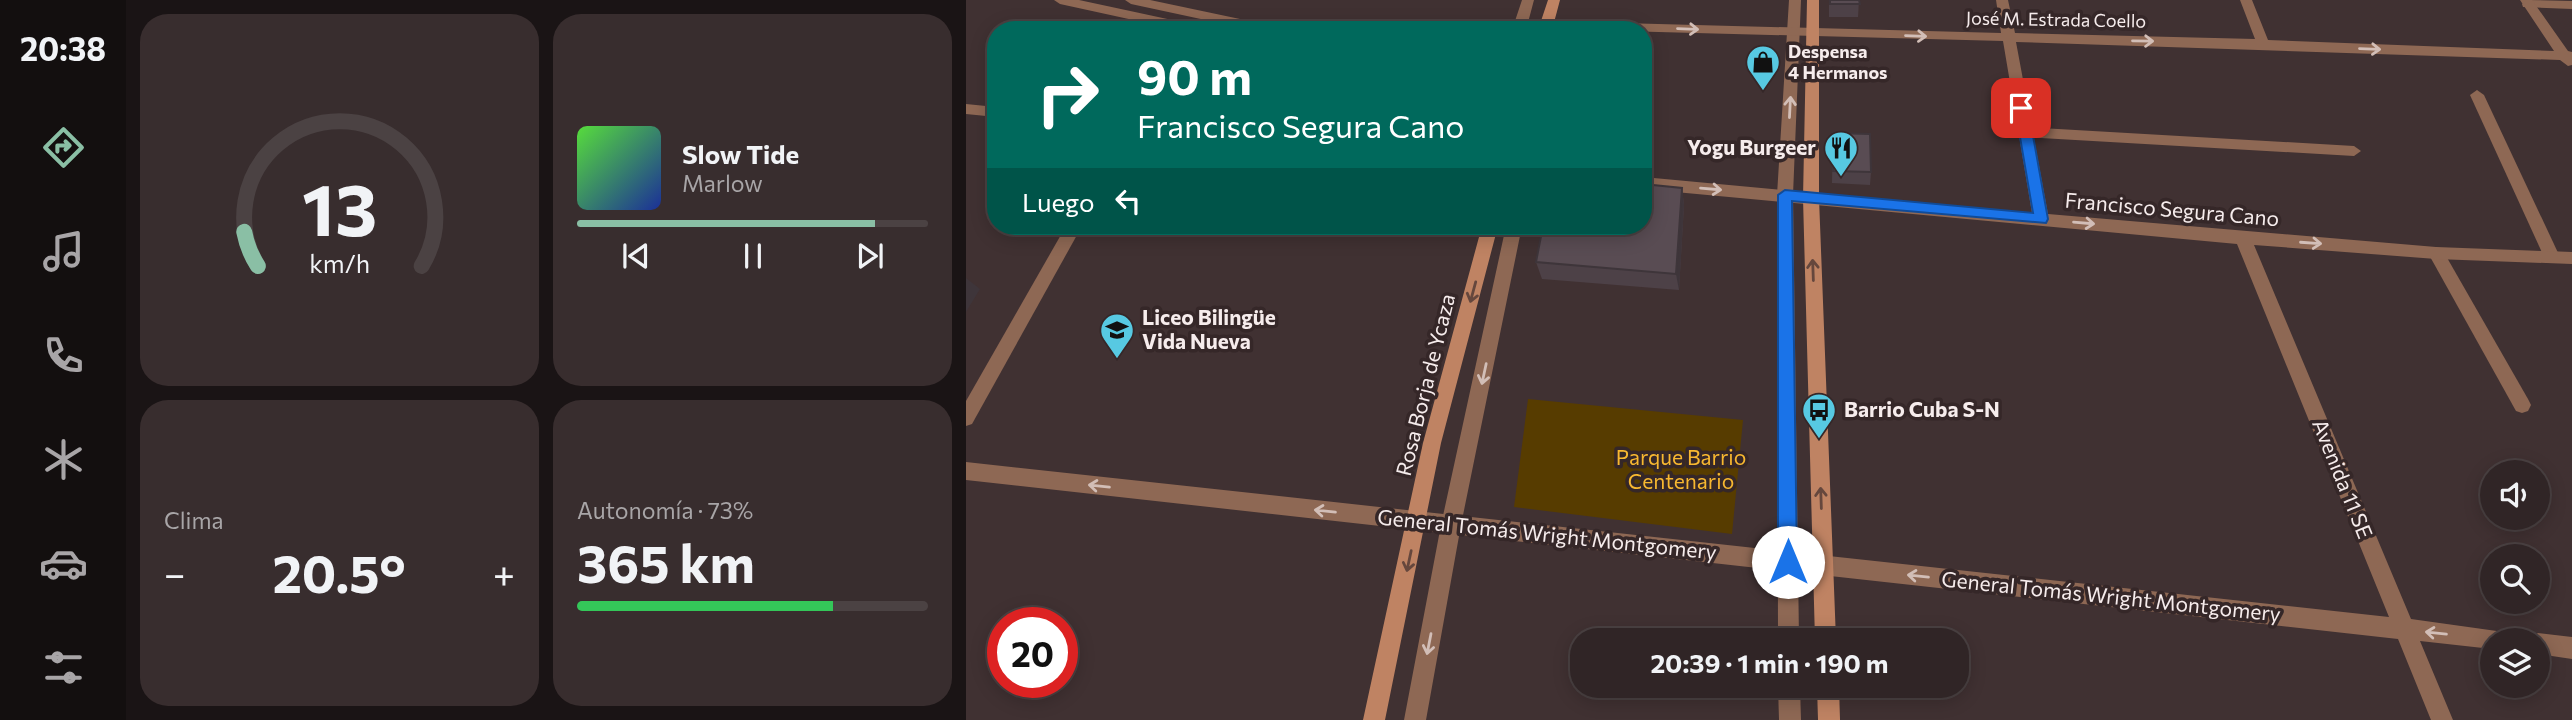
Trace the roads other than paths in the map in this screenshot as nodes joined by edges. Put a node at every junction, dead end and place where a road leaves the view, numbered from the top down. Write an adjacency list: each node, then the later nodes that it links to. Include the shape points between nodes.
1 (1060, 0): 13 (street)
2 (1130, 0): 12 (street)
3 (1213, 0): 12 (street)
4 (1528, 0): 15 (street)
5 (1554, 0): 16 (main road)
6 (1795, 0): 18 (street)
7 (1813, 0): 19 (main road)
8 (2002, 0): 20 (street)
9 (2246, 0): 21 (street)
10 (2527, 2): 11 (street); 22 (street)
11 (2572, 5)
12 (1197, 7): 14 (street)
13 (1156, 21)
14 (1243, 21)
15 (1522, 21)
16 (1548, 21)
17 (1652, 29): 18 (street, José M. Estrada Coello, one-way to 18)
18 (1795, 32): 19 (street, José M. Estrada Coello); 29 (street, one-way to 18)
19 (1813, 33): 20 (street, José M. Estrada Coello, one-way to 20); 30 (main road)
20 (2009, 38): 21 (street, José M. Estrada Coello, one-way to 21); 26 (street)
21 (2263, 44): 22 (street, José M. Estrada Coello, one-way to 22)
22 (2569, 60)
23 (2477, 95): 37 (street)
24 (966, 109): 25 (street)
25 (987, 111)
26 (2025, 132): 27 (street); 31 (street)
27 (2354, 151)
28 (1652, 184): 29 (street, Francisco Segura Cano, one-way to 29)
29 (1785, 195): 30 (street, Francisco Segura Cano); 44 (street)
30 (1811, 198): 31 (street, Francisco Segura Cano); 45 (main road, one-way to 30)
31 (2041, 219): 35 (street, Francisco Segura Cano, one-way to 35)
32 (1069, 235): 40 (street)
33 (1488, 235): 42 (main road, Rosa Borja de Ycaza, one-way to 42, via 1432,443)
34 (1512, 235): 43 (street, one-way to 43)
35 (2243, 238): 36 (street, Francisco Segura Cano, one-way to 36); 48 (street, Avenida 11 SE)
36 (2436, 253): 37 (street, Francisco Segura Cano); 39 (street)
37 (2552, 257): 38 (street, Francisco Segura Cano)
38 (2572, 258)
39 (2522, 405)
40 (966, 418)
41 (966, 471): 42 (street, General Tomás Wright Montgomery, one-way to 41)
42 (1417, 522): 43 (street, General Tomás Wright Montgomery); 54 (main road, Rosa Borja de Ycaza, one-way to 54)
43 (1451, 525): 44 (street, General Tomás Wright Montgomery); 55 (street, one-way to 55)
44 (1788, 562): 45 (street, General Tomás Wright Montgomery); 46 (street)
45 (1824, 566): 47 (main road); 48 (street, General Tomás Wright Montgomery, one-way to 45)
46 (1789, 628)
47 (1826, 628)
48 (2404, 629): 49 (street, General Tomás Wright Montgomery, one-way to 48); 58 (street, Avenida 11 SE)
49 (2480, 637)
50 (2550, 645): 51 (street)
51 (2572, 648)
52 (1789, 698): 56 (street)
53 (1828, 698): 57 (main road)
54 (1374, 720)
55 (1415, 720)
56 (1790, 720)
57 (1829, 720)
58 (2442, 720)

